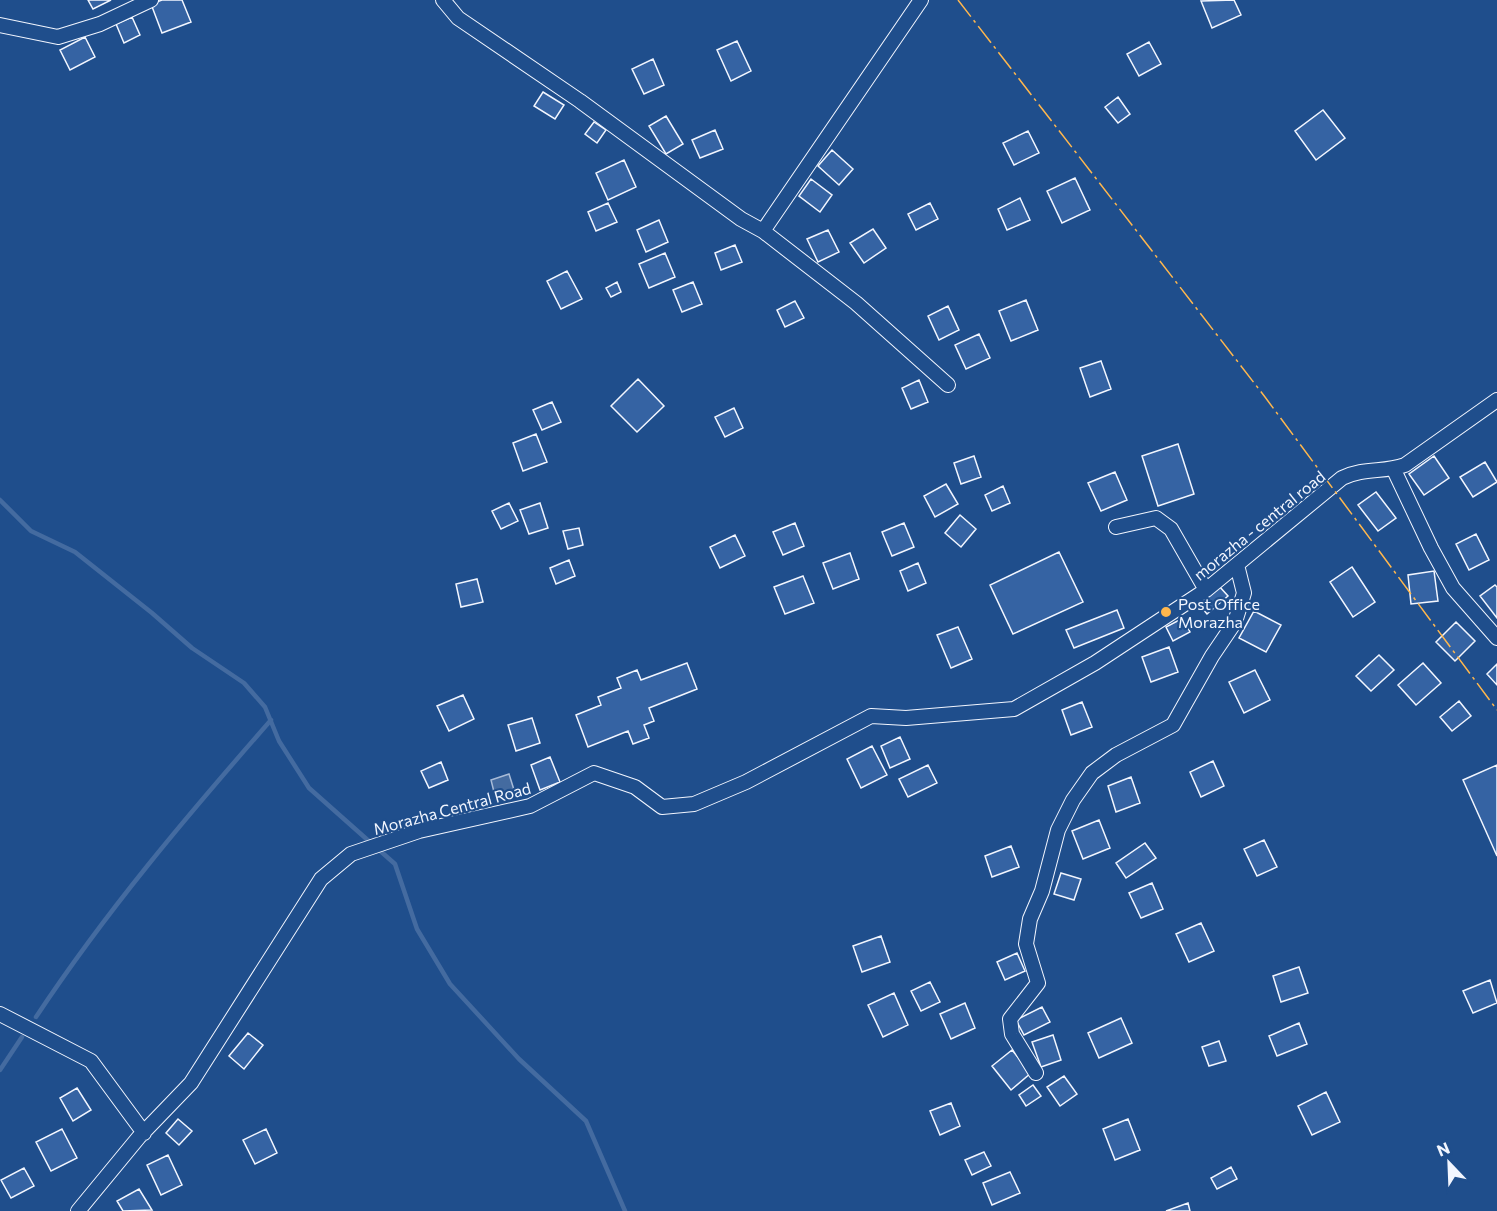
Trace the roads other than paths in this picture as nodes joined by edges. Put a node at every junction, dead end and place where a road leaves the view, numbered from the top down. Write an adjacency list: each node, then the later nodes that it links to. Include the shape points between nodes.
1 (151, 0): 4 (street, via 100,24 58,37)
2 (443, 0): 5 (street, via 458,18)
3 (921, 0): 5 (street)
4 (0, 25)
5 (763, 231): 6 (street, via 856,303)
6 (948, 384)
7 (1497, 400): 8 (street)
8 (1394, 470): 10 (street, morazha - central road, via 1368,469 1342,478); 12 (street, via 1453,588)
9 (1116, 526): 11 (street, via 1156,518 1171,529)
10 (1236, 565): 11 (street, morazha - central road); 15 (street, via 1244,593 1235,622 1173,725 1116,755 1092,773 1058,830 1026,944 1038,982 1010,1019 1012,1034)
11 (1206, 590): 13 (street, morazha - central road, via 1095,663 1014,709)
12 (1497, 638)
13 (906, 718): 16 (street, Morazha Central Road, via 871,716 746,782 694,804 662,807 635,787 594,773 530,807 419,831 351,854 321,879 191,1083)
14 (0, 1014): 16 (street, via 91,1061)
15 (1036, 1073)
16 (144, 1132): 17 (street, Morazha Central Road)
17 (78, 1211)

